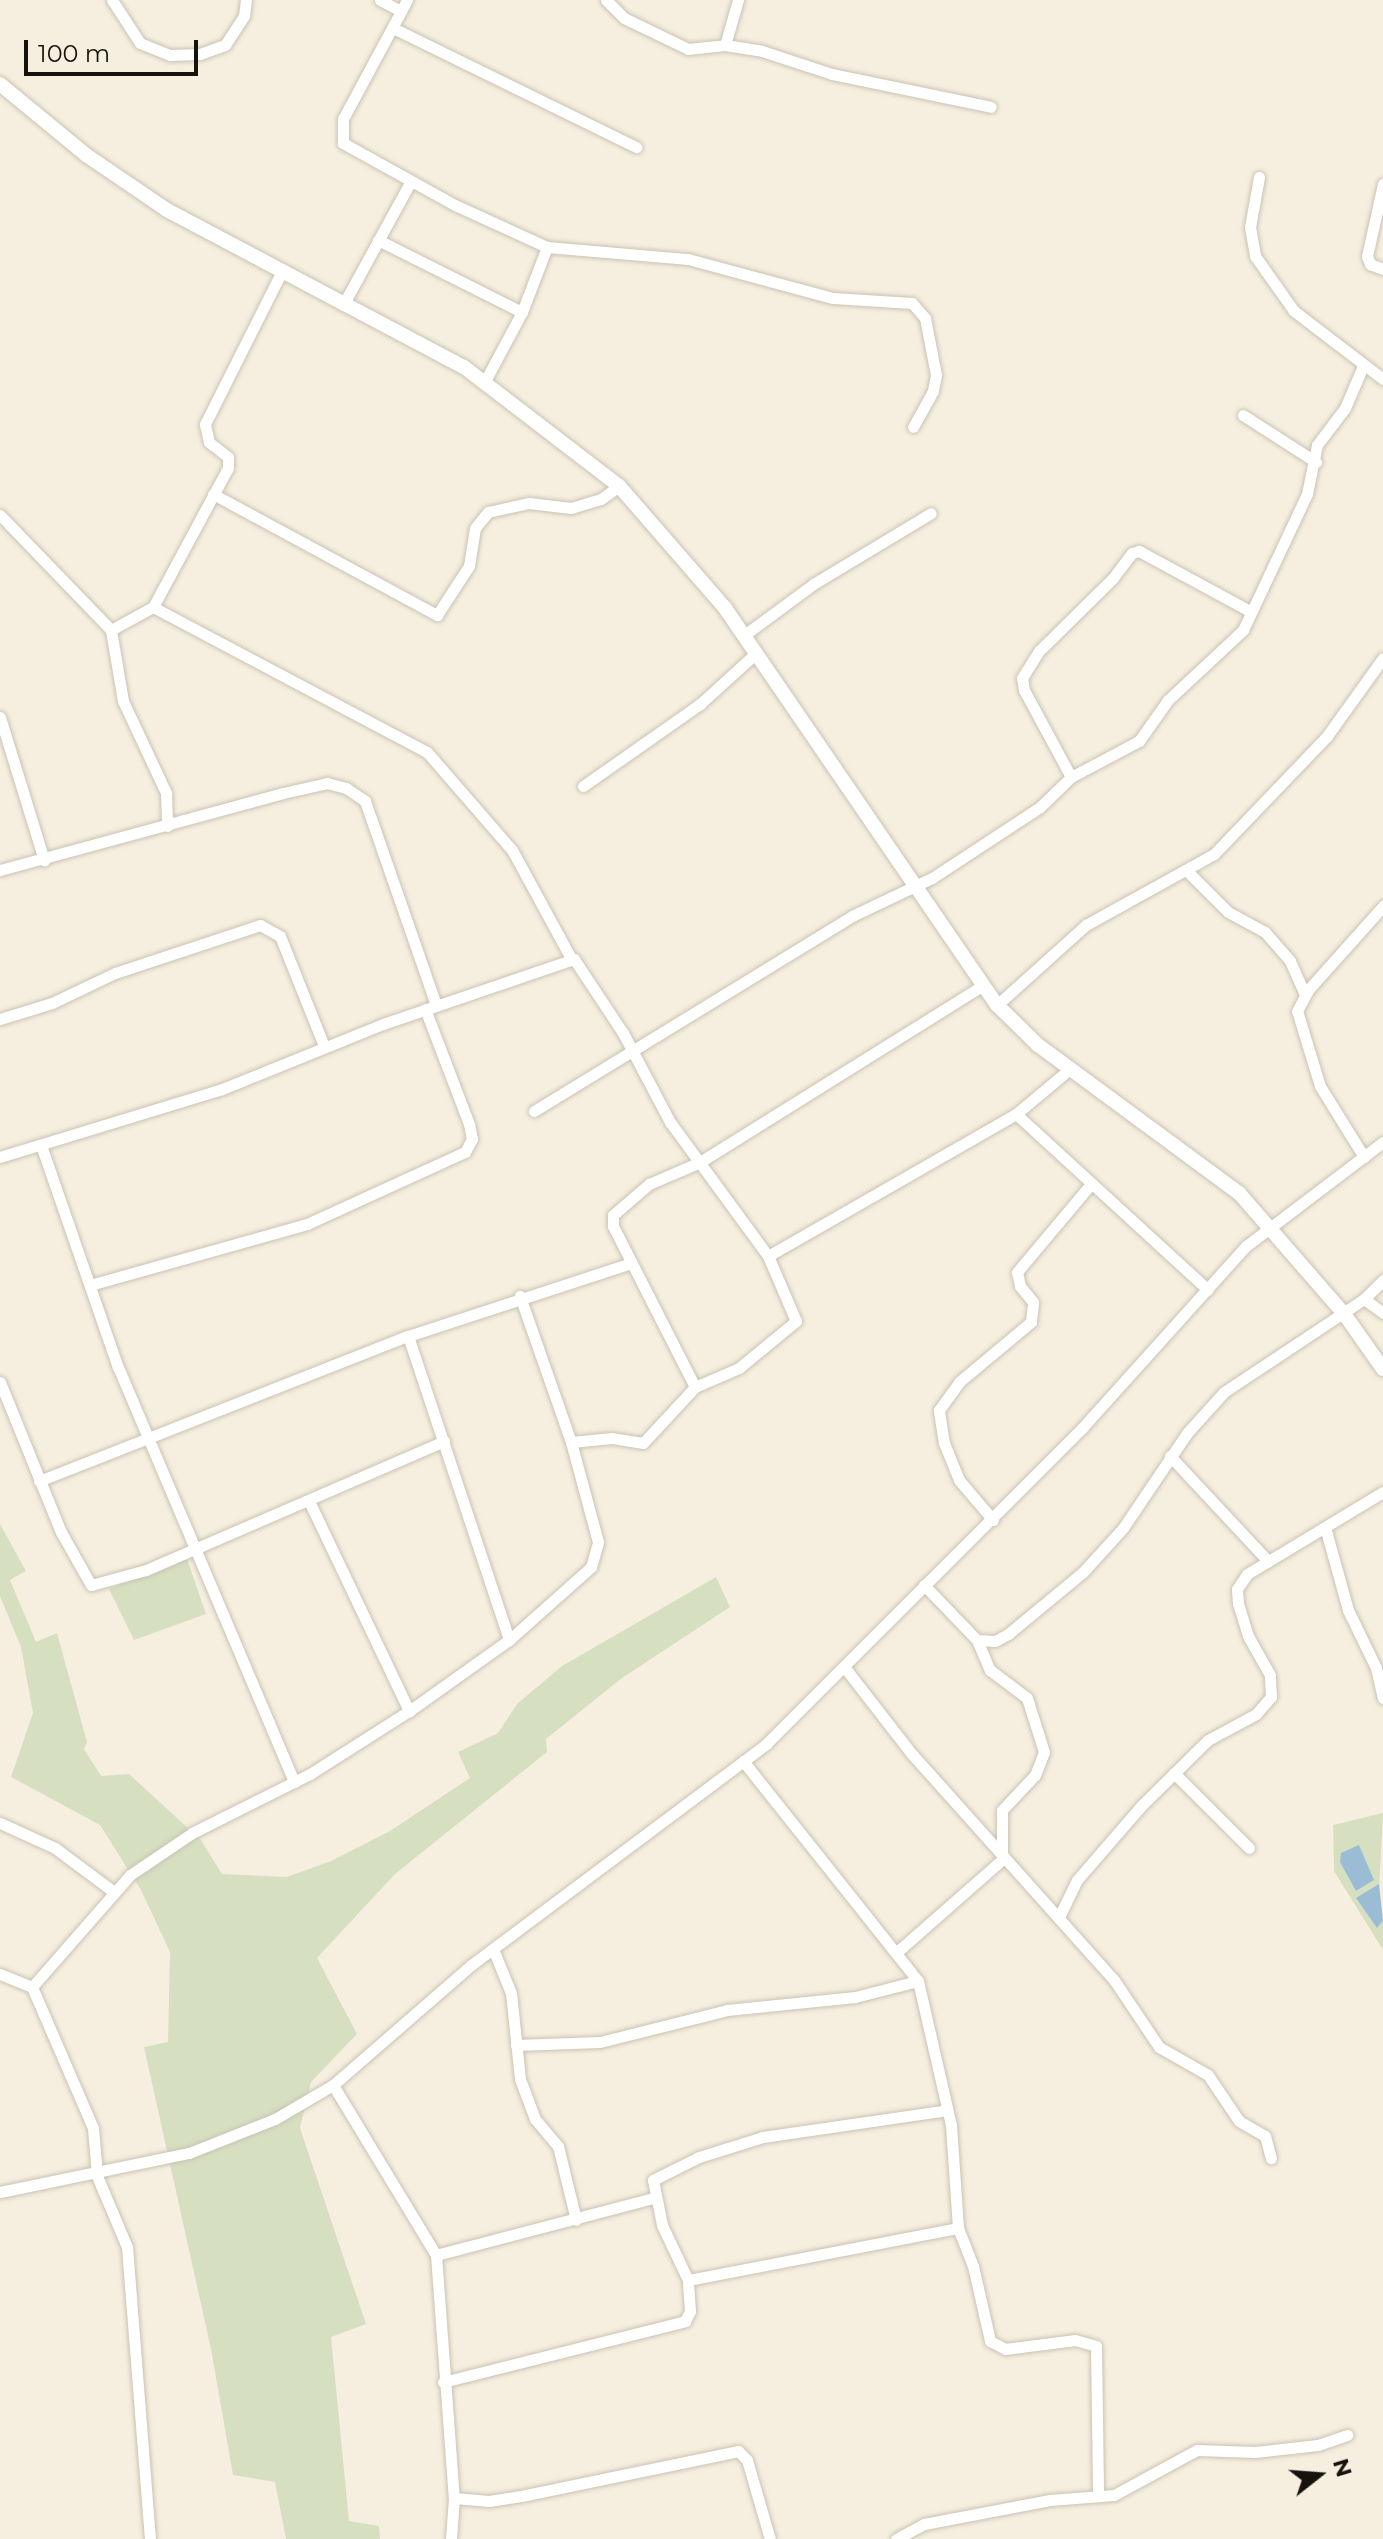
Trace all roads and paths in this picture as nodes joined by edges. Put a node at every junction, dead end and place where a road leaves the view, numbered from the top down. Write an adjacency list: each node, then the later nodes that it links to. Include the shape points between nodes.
1 (112, 0): 2 (street, via 140,43 170,55 200,54 225,45 244,16)
2 (246, 0)
3 (380, 0): 6 (street)
4 (606, 0): 8 (street, via 624,18 671,44 688,49)
5 (738, 0): 8 (street)
6 (404, 6): 7 (street)
7 (393, 28): 11 (street); 13 (street, via 343,119 340,135 352,149)
8 (725, 45): 10 (street)
9 (0, 84): 18 (street, via 117,178)
10 (991, 107)
11 (636, 147)
12 (1259, 177): 21 (street, via 1250,227 1255,256 1294,311)
13 (411, 181): 15 (street); 16 (street)
14 (1383, 184): 17 (street, via 1367,260)
15 (378, 240): 19 (street); 20 (street)
16 (547, 247): 20 (street); 25 (street, via 688,259 833,298 912,303 925,318 936,375)
17 (1383, 269)
18 (281, 273): 19 (street); 28 (street, via 205,424 209,442 229,461)
19 (343, 305): 23 (street)
20 (522, 312): 23 (street)
21 (1363, 366): 22 (street); 26 (street, via 1345,408 1317,445)
22 (1383, 379)
23 (485, 381): 27 (street)
24 (1243, 415): 26 (street)
25 (913, 427)
26 (1316, 462): 32 (street, via 1307,494)
27 (619, 486): 28 (street, via 601,499 571,508 529,503 488,512 475,528 469,566 437,615); 34 (street, via 709,588)
28 (213, 494): 31 (street)
29 (931, 513): 34 (street, via 815,583)
30 (0, 515): 33 (street)
31 (153, 607): 33 (street); 46 (street, via 427,752 512,850)
32 (1250, 611): 38 (street, via 1243,630 1168,700 1139,741); 38 (street, via 1139,551 1132,553 1039,651 1022,678)
33 (111, 630): 40 (street, via 123,701 166,793)
34 (743, 636): 35 (street)
35 (756, 653): 39 (street, via 700,704); 44 (street)
36 (1383, 658): 43 (street, via 1327,736 1220,848)
37 (0, 717): 41 (street)
38 (1071, 777): 44 (street, via 1040,807)
39 (583, 786)
40 (167, 826): 41 (street); 50 (street, via 327,783 357,792 365,801)
41 (44, 860): 42 (street)
42 (0, 870)
43 (1186, 870): 48 (street, via 1228,912 1265,932 1290,961); 49 (street, via 1086,925)
44 (911, 886): 47 (street); 53 (street, via 852,916)
45 (1383, 906): 48 (street)
46 (571, 958): 50 (street); 53 (street, via 584,967)
47 (982, 986): 49 (street); 61 (street)
48 (1305, 994): 60 (street, via 1297,1011 1315,1075)
49 (997, 1005): 54 (street)
50 (431, 1007): 52 (street); 67 (street, via 469,1124 472,1139 465,1152 307,1224)
51 (0, 1019): 52 (street, via 52,1003 115,973 260,925 280,936)
52 (324, 1046): 58 (street, via 222,1089)
53 (633, 1051): 55 (street); 61 (street, via 670,1122)
54 (1071, 1068): 56 (street); 63 (street, via 1223,1180)
55 (534, 1111)
56 (1016, 1114): 62 (street); 64 (street)
57 (1383, 1142): 60 (street)
58 (42, 1148): 59 (street); 67 (street)
59 (0, 1157)
60 (1364, 1157): 63 (street)
61 (700, 1162): 64 (street); 65 (street, via 649,1184 613,1215)
62 (1090, 1185): 68 (street); 84 (street, via 1017,1272 1033,1302 1031,1322 959,1382 939,1410 939,1427 959,1480)
63 (1270, 1226): 68 (street); 72 (street)
64 (768, 1256): 76 (street, via 796,1321 739,1368)
65 (631, 1263): 69 (street); 76 (street)
66 (1383, 1280): 70 (street)
67 (90, 1285): 77 (street)
68 (1208, 1290): 84 (street)
69 (520, 1296): 73 (street); 79 (street)
70 (1364, 1299): 71 (street); 72 (street)
71 (1383, 1313)
72 (1345, 1315): 74 (street); 80 (street, via 1224,1392)
73 (408, 1336): 77 (street); 78 (street)
74 (1383, 1369)
75 (0, 1382): 81 (street)
76 (695, 1387): 79 (street, via 643,1443 612,1438)
77 (147, 1438): 81 (street); 86 (street)
78 (444, 1441): 83 (street); 89 (street)
79 (571, 1442): 89 (street, via 598,1542 596,1554 591,1567)
80 (1170, 1456): 87 (street); 90 (street, via 1123,1528 1083,1572 1008,1634 995,1641)
81 (39, 1481): 86 (street, via 91,1585 146,1570)
82 (1383, 1492): 85 (street)
83 (309, 1501): 86 (street); 94 (street)
84 (993, 1520): 88 (street)
85 (1325, 1527): 87 (street); 92 (street, via 1348,1610)
86 (195, 1548): 97 (street)
87 (1268, 1561): 96 (street, via 1237,1589 1248,1636 1270,1675 1271,1697 1256,1714 1208,1740)
88 (924, 1585): 90 (street); 91 (street)
89 (509, 1640): 94 (street)
90 (977, 1640): 100 (street, via 990,1670 1027,1698 1044,1752 1035,1775 1002,1810)
91 (845, 1668): 95 (street); 100 (street, via 911,1753)
92 (1382, 1683): 93 (street)
93 (1383, 1698)
94 (409, 1711): 97 (street)
95 (743, 1761): 103 (street); 104 (street)
96 (1174, 1773): 99 (street); 102 (street, via 1077,1880)
97 (294, 1782): 101 (street, via 192,1833)
98 (0, 1823): 101 (street, via 55,1848)
99 (1249, 1848)
100 (1004, 1855): 102 (street); 104 (street)
101 (114, 1892): 107 (street)
102 (1059, 1917): 111 (street, via 1114,1980 1159,2047 1208,2075 1239,2121 1265,2136)
103 (493, 1949): 108 (street, via 511,1993); 109 (street)
104 (898, 1951): 106 (street)
105 (0, 1974): 107 (street)
106 (918, 1981): 108 (street, via 855,1997 727,2010 600,2042); 110 (street)
107 (32, 1987): 112 (street, via 93,2128)
108 (516, 2045): 115 (street, via 528,2104 558,2146)
109 (333, 2085): 112 (street, via 275,2119 189,2153); 117 (street)
110 (947, 2110): 114 (street, via 763,2137 699,2157 653,2180); 116 (street)
111 (1271, 2158)
112 (97, 2176): 113 (street); 123 (street, via 127,2247)
113 (0, 2192)
114 (654, 2198): 115 (street); 118 (street)
115 (576, 2220): 117 (street)
116 (958, 2228): 118 (street); 121 (street, via 994,2346 1083,2339 1096,2346)
117 (436, 2255): 119 (street)
118 (688, 2280): 119 (street, via 690,2311 673,2327)
119 (443, 2382): 122 (street)
120 (1347, 2435): 121 (street, via 1328,2443 1264,2452 1197,2450 1178,2456 1136,2487)
121 (1098, 2495): 126 (street, via 924,2524)
122 (454, 2498): 124 (street); 125 (street, via 489,2501 526,2495 738,2451 747,2460)
123 (150, 2539)
124 (451, 2539)
125 (770, 2539)
126 (896, 2539)

